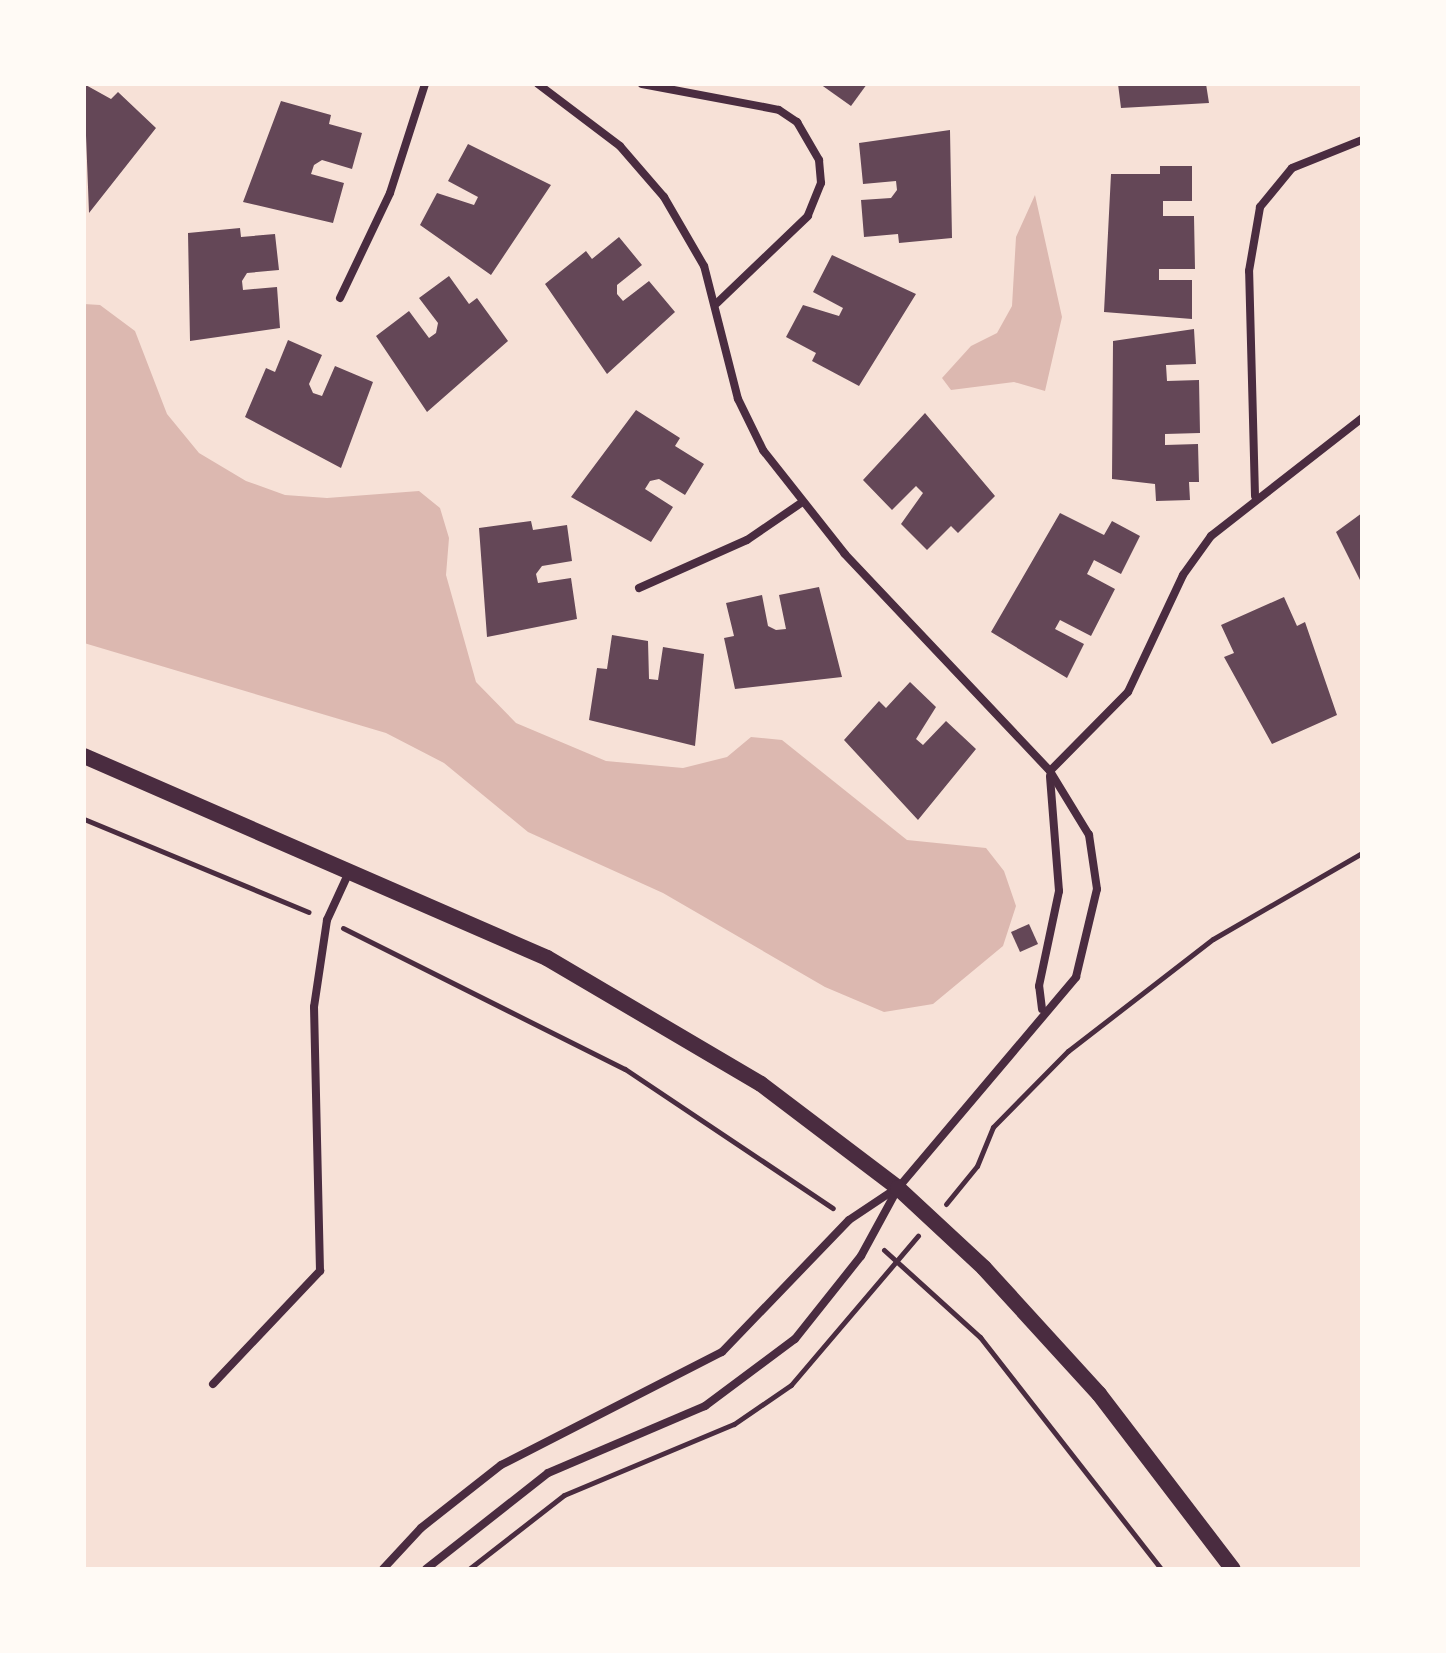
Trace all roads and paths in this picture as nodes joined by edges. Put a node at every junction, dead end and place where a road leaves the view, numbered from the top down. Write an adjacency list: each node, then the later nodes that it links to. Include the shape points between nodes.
1 (425, 84): 5 (street, via 390,193)
2 (538, 84): 6 (street, via 611,137 664,197)
3 (642, 84): 6 (street, via 779,110 797,122 819,160 821,183 808,216)
4 (1362, 140): 8 (street, via 1292,168 1260,207 1249,271)
5 (340, 298)
6 (717, 303): 9 (street, via 738,399)
7 (1362, 418): 8 (street)
8 (1255, 496): 12 (street, via 1195,556 1128,692)
9 (801, 503): 10 (street, via 747,540); 12 (street)
10 (639, 588)
11 (84, 756): 15 (main road)
12 (1050, 771): 17 (street, via 1059,891 1039,986); 17 (street, via 1089,835 1097,889 1084,960 1062,995)
13 (84, 819): 16 (path)
14 (1362, 853): 20 (path, via 1213,939 1068,1051 993,1127 977,1166)
15 (351, 869): 16 (street); 18 (main road, via 547,958 656,1018 761,1084)
16 (327, 920): 19 (path, via 625,1069); 21 (street, via 314,1007 320,1271)
17 (1042, 1009): 18 (street)
18 (898, 1188): 20 (main road); 22 (street, via 849,1220 722,1352 501,1465 421,1528); 23 (street, via 852,1268 768,1364 705,1406 548,1473)
19 (814, 1194)
20 (933, 1219): 24 (path, via 896,1260 980,1337); 25 (main road, via 1099,1394)
21 (213, 1384)
22 (383, 1569)
23 (426, 1569)
24 (1161, 1569)
25 (1233, 1569)

